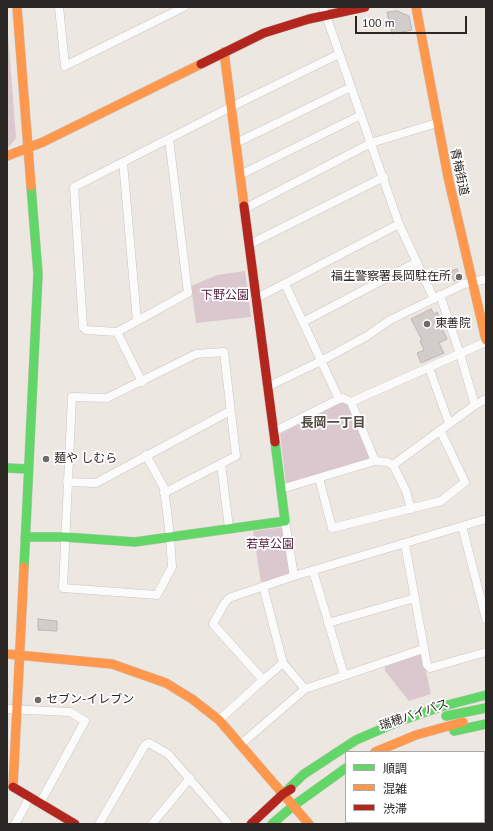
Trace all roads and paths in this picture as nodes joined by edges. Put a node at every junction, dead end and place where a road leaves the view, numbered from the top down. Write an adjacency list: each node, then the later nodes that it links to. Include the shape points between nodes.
1 (17, 7): 17 (main road)
2 (184, 7): 6 (street, via 65,66)
3 (365, 7): 7 (main road)
4 (416, 7): 13 (main road, 青梅街道)
5 (425, 7): 26 (main road, 青梅街道, via 446,133)
6 (61, 8)
7 (324, 11): 8 (main road); 9 (street)
8 (224, 52): 11 (main road); 17 (main road)
9 (339, 54): 10 (street); 11 (street)
10 (351, 87): 12 (street); 15 (street)
11 (232, 108): 14 (street); 15 (main road)
12 (361, 115): 16 (street); 20 (street)
13 (436, 123): 16 (street); 26 (main road, 青梅街道)
14 (169, 139): 19 (street); 31 (street, via 189,290 186,295)
15 (236, 143): 20 (main road)
16 (371, 143): 21 (street); 22 (street)
17 (29, 148): 18 (main road); 53 (main road, via 38,274)
18 (7, 156)
19 (123, 162): 31 (street); 33 (street, via 74,187 83,327 86,330)
20 (240, 175): 22 (main road)
21 (384, 177): 23 (street); 24 (street)
22 (244, 209): 24 (main road)
23 (400, 224): 25 (street); 27 (street)
24 (250, 244): 29 (main road)
25 (417, 262): 28 (street); 32 (street)
26 (478, 280): 28 (street); 30 (main road, 青梅街道); 34 (main road, 青梅街道)
27 (286, 284): 29 (street); 32 (street)
28 (437, 297): 35 (street); 36 (street, via 390,320 367,336)
29 (255, 299): 39 (main road)
30 (486, 309)
31 (137, 320): 33 (street)
32 (303, 322): 36 (street)
33 (117, 332): 38 (street)
34 (486, 341): 35 (street)
35 (460, 354): 37 (street); 43 (street)
36 (321, 361): 39 (street); 40 (street)
37 (429, 368): 42 (street); 45 (street)
38 (142, 382): 44 (street, via 196,354 224,352); 55 (street, via 107,398 72,397)
39 (267, 387): 47 (main road)
40 (339, 399): 42 (street); 47 (street)
41 (486, 399): 43 (street)
42 (351, 402): 49 (street)
43 (475, 405): 45 (street)
44 (230, 411): 48 (street); 50 (street, via 237,453)
45 (449, 423): 46 (street)
46 (440, 430): 51 (street); 58 (street, via 465,482 441,501)
47 (273, 432): 56 (main road)
48 (146, 455): 55 (street, via 96,483); 57 (street)
49 (375, 461): 51 (street); 54 (street)
50 (220, 464): 57 (street); 62 (street)
51 (393, 465): 58 (street, via 406,491)
52 (7, 468): 53 (main road)
53 (27, 469): 64 (main road)
54 (319, 478): 56 (street); 58 (street, via 332,528)
55 (67, 482): 65 (street)
56 (281, 489): 60 (main road)
57 (164, 493): 63 (street)
58 (411, 509)
59 (486, 519): 61 (street)
60 (285, 521): 62 (main road); 68 (street)
61 (462, 526): 66 (street); 71 (street)
62 (229, 528): 63 (main road)
63 (170, 536): 65 (main road, via 135,542); 65 (street, via 172,567 157,595 63,588)
64 (25, 537): 65 (main road); 76 (main road)
65 (64, 537)
66 (404, 544): 67 (street); 70 (street)
67 (313, 571): 68 (street); 72 (street)
68 (294, 576): 69 (street)
69 (263, 586): 77 (street); 79 (street, via 229,598 213,624)
70 (415, 598): 72 (street); 73 (street)
71 (486, 619)
72 (328, 623): 78 (street)
73 (423, 649): 74 (street, via 430,668); 78 (street)
74 (486, 652)
75 (7, 654): 76 (main road)
76 (19, 655): 83 (main road); 85 (main road, via 83,660 125,667 166,683)
77 (283, 663): 79 (street); 80 (street)
78 (344, 675): 80 (street)
79 (263, 680): 85 (street)
80 (305, 689): 87 (street)
81 (486, 695): 96 (main road, via 440,707 356,740 304,774)
82 (486, 708): 88 (main road, 瑞穂バイパス, via 407,728)
83 (12, 709): 95 (main road); 98 (street, via 70,712 85,721)
84 (486, 718): 89 (main road, 瑞穂バイパス, via 416,735)
85 (219, 720): 87 (main road)
86 (486, 724): 90 (main road, via 449,733)
87 (241, 744): 96 (main road)
88 (354, 751)
89 (377, 751)
90 (399, 751)
91 (345, 756): 96 (main road)
92 (345, 769): 99 (main road)
93 (190, 778): 102 (street, via 168,754 147,744); 103 (street); 104 (street, via 228,822)
94 (345, 779): 99 (main road)
95 (10, 788): 97 (main road)
96 (283, 794): 99 (main road); 105 (main road)
97 (30, 797): 98 (main road); 101 (street)
98 (40, 803): 100 (main road)
99 (293, 806): 106 (main road); 107 (main road)
100 (70, 823)
101 (16, 824)
102 (99, 824)
103 (152, 824)
104 (226, 824)
105 (251, 824)
106 (272, 824)
107 (309, 824)

